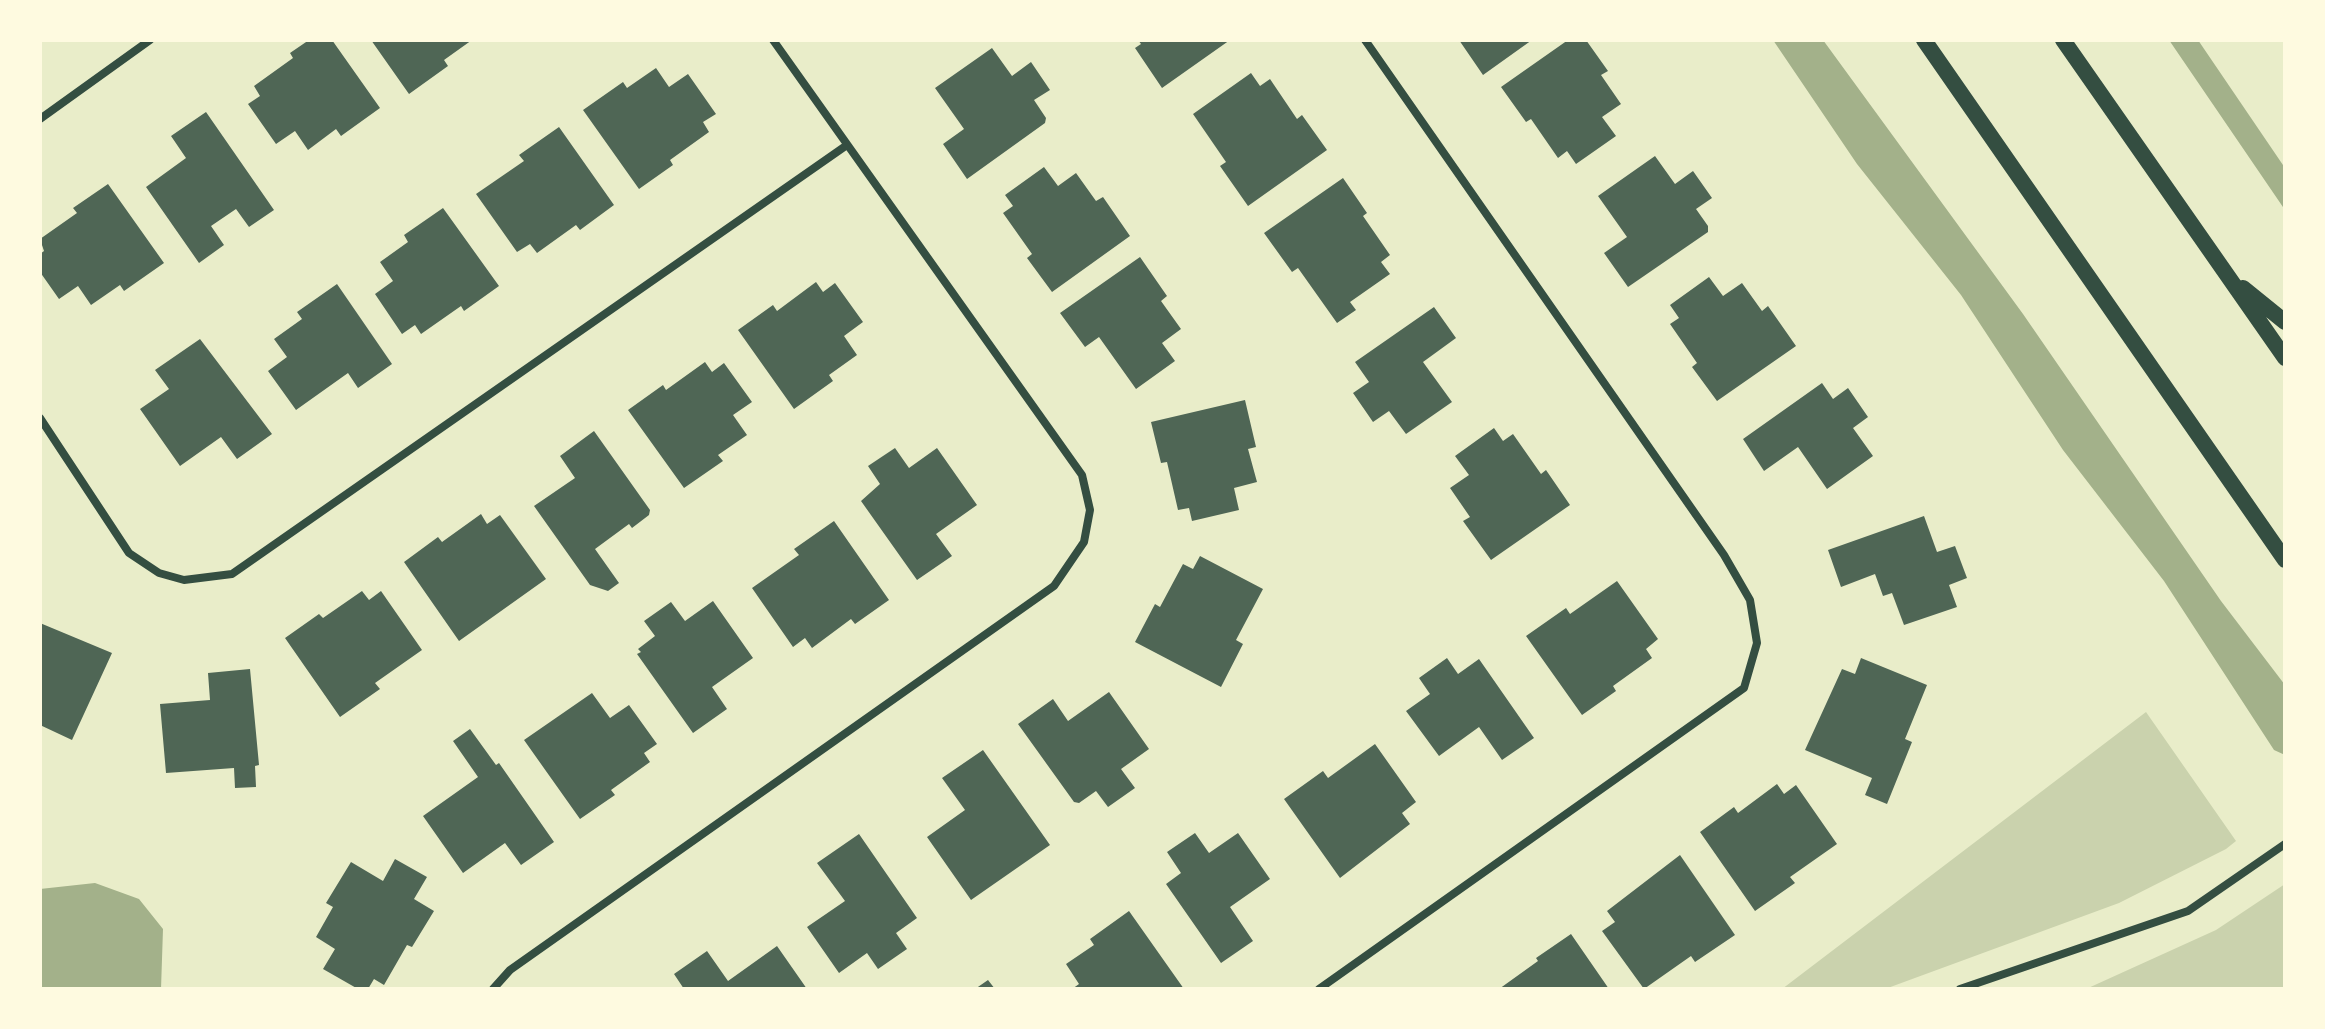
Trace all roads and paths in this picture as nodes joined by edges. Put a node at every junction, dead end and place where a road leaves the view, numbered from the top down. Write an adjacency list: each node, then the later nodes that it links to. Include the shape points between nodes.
1 (150, 40): 6 (street)
2 (773, 40): 7 (street)
3 (1365, 40): 15 (street, via 1724,555 1750,600 1757,643 1744,688)
4 (1924, 40): 12 (main road)
5 (2063, 40): 8 (main road)
6 (40, 119)
7 (847, 145): 11 (street, via 232,574 184,580 159,573 129,553); 14 (street, via 1082,475 1090,510 1084,542 1054,586 510,970)
8 (2229, 276): 9 (main road); 10 (main road)
9 (2285, 322)
10 (2285, 358)
11 (40, 418)
12 (2282, 551)
13 (2285, 844): 16 (street, via 2188,911)
14 (493, 989)
15 (1319, 989)
16 (1960, 989)

